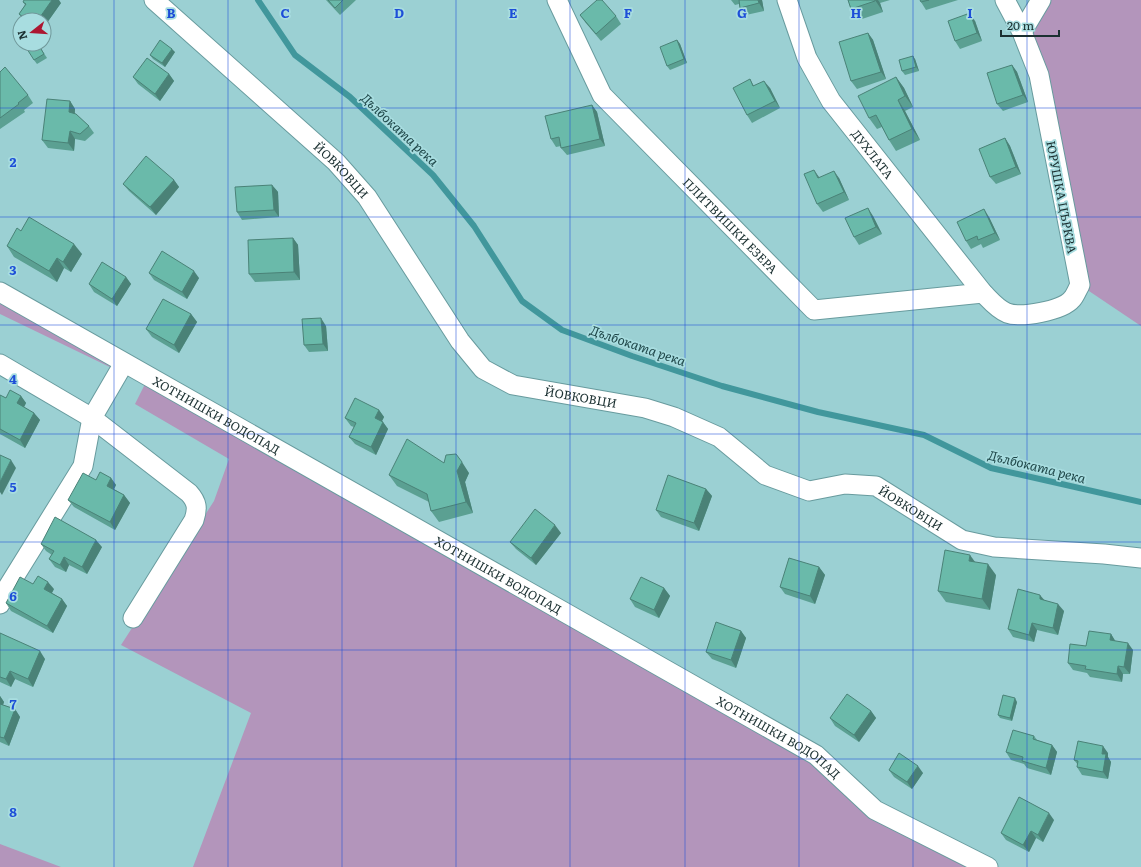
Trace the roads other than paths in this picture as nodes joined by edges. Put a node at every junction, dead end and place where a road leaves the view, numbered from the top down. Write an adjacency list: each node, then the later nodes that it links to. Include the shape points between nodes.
1 (154, 0): 12 (street, ЙОВКОВЦИ, via 336,162 367,197 460,341 483,369 512,385 646,408 674,417 719,437 766,475 808,491 845,484 876,486 962,540 994,547)
2 (557, 0): 8 (street, ПЛИТВИШКИ ЕЗЕРА, via 602,95 814,310)
3 (786, 0): 8 (street, ДУХЛАТА, via 807,58 831,101)
4 (1005, 0): 6 (street, ЮРУШКА ЦЪРКВА)
5 (1042, 0): 6 (street)
6 (1022, 32): 8 (street, ЮРУШКА ЦЪРКВА, via 1039,76 1080,285 1072,299 1060,308 1026,314 1007,313 994,305)
7 (0, 292): 9 (street, ХОТНИШКИ ВОДОПАД)
8 (983, 293)
9 (124, 362): 11 (street); 15 (street, ХОТНИШКИ ВОДОПАД, via 816,755 875,810)
10 (0, 364): 11 (street)
11 (92, 418): 13 (street, via 84,466 6,590); 14 (street, via 190,493 196,501 198,511 194,520)
12 (1141, 558)
13 (0, 604)
14 (133, 618)
15 (988, 867)

